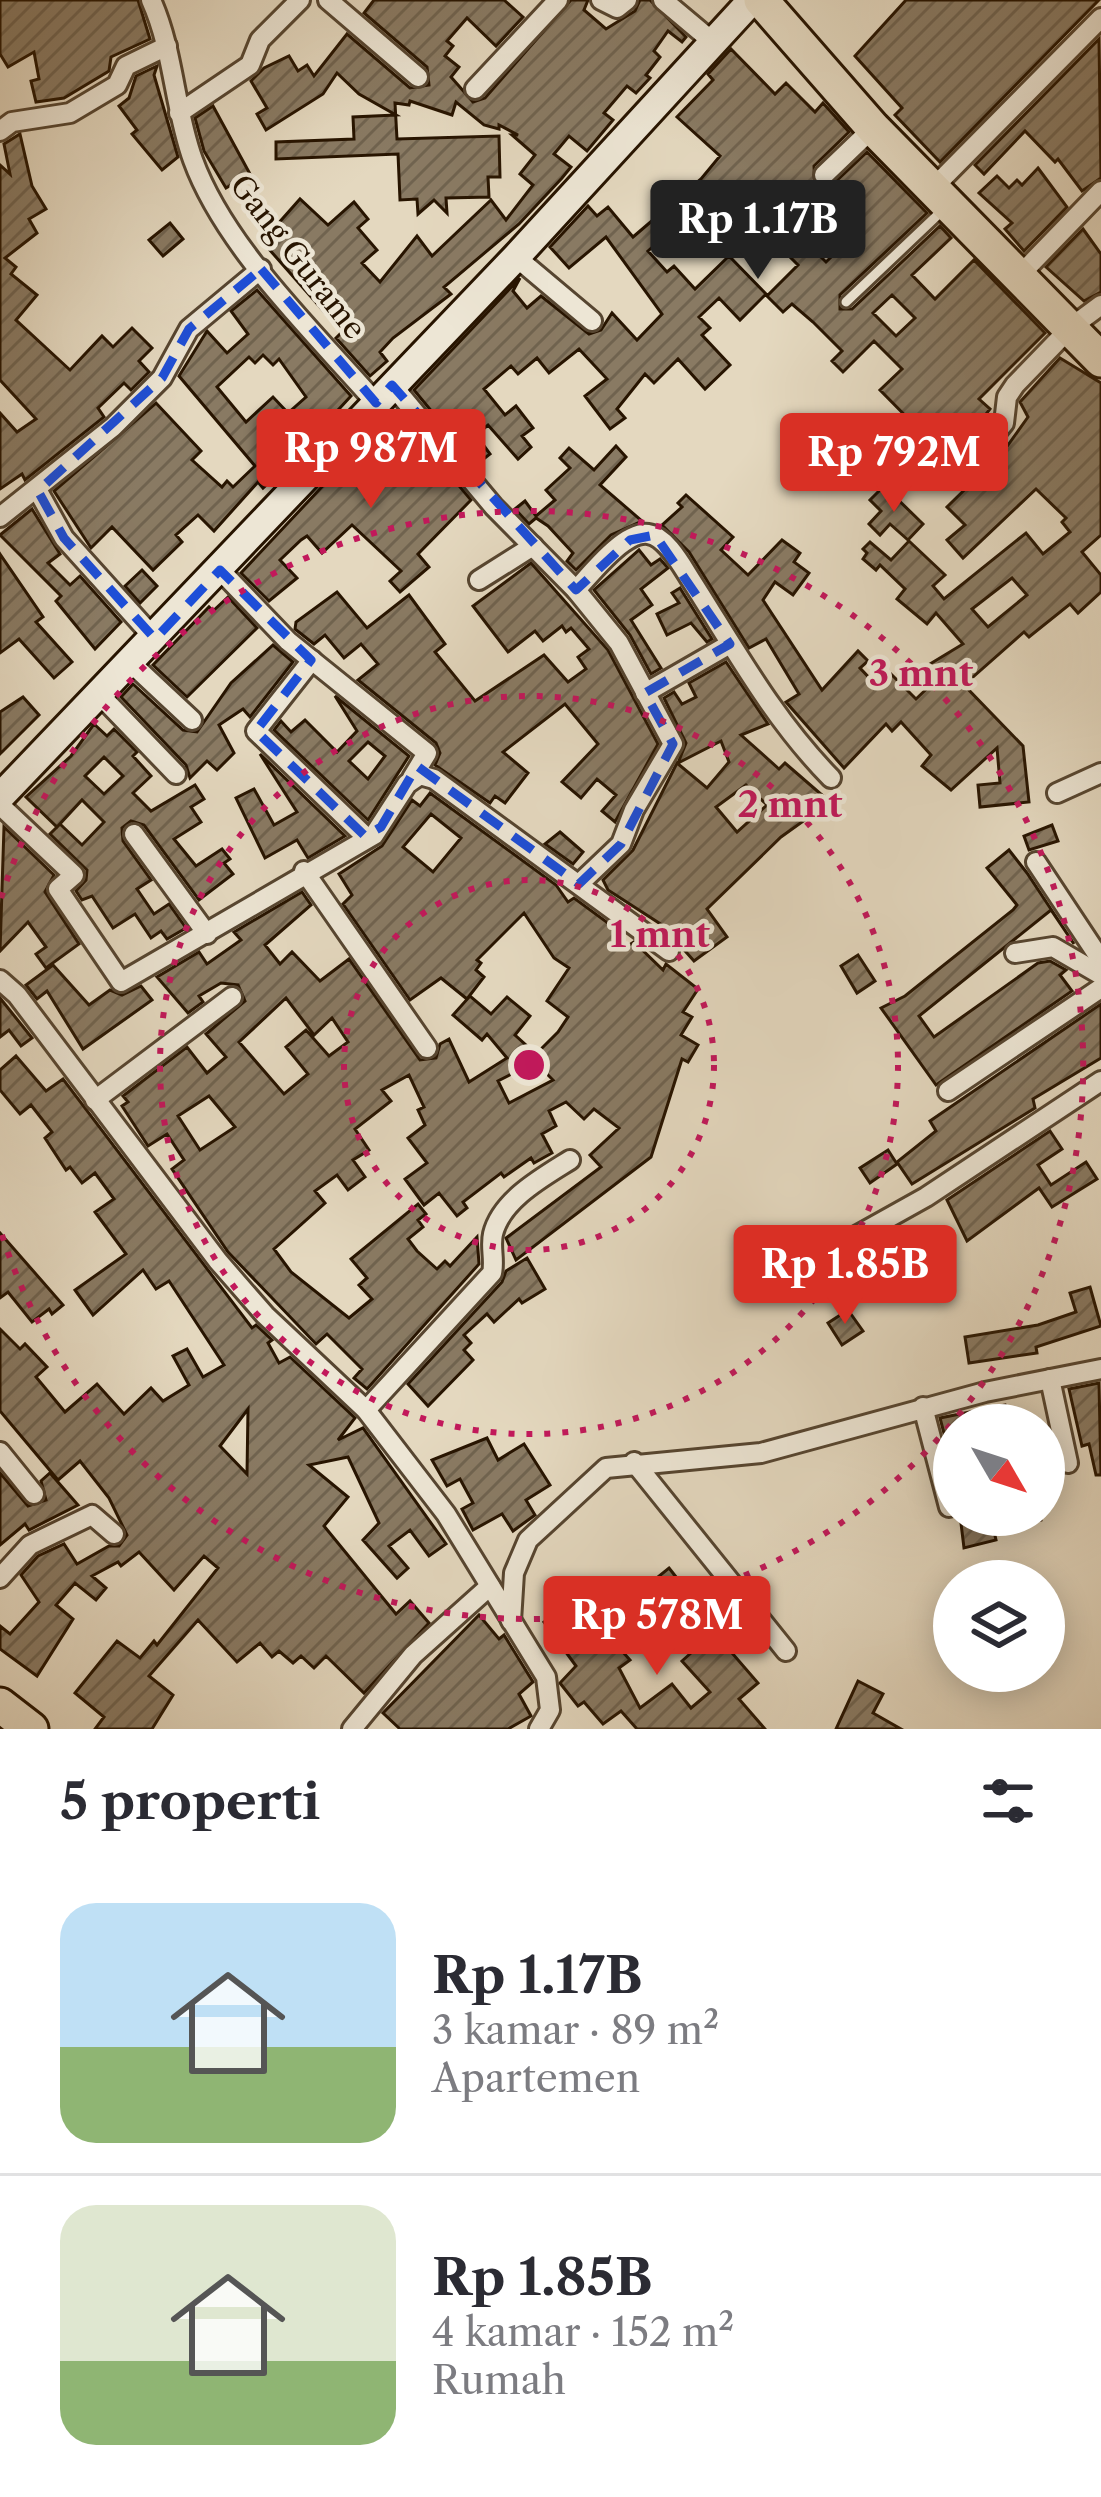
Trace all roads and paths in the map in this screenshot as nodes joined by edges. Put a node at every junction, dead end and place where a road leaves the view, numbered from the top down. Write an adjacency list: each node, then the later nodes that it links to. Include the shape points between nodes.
1 (152, 0): 12 (street, Gang Gurame)
2 (300, 0): 15 (street, via 260,40 250,65)
3 (328, 0): 13 (street)
4 (558, 0): 14 (street)
5 (602, 0): 6 (street, via 616,8)
6 (627, 0)
7 (663, 0): 11 (street)
8 (752, 0): 11 (street)
9 (761, 0): 16 (highway)
10 (1101, 18): 20 (street)
11 (712, 42): 21 (street)
12 (167, 46): 15 (street, Gang Gurame); 17 (street, via 126,66 117,86 70,112)
13 (418, 76)
14 (476, 89)
15 (179, 113): 22 (street, Gang Gurame, via 207,190)
16 (873, 128): 18 (street); 20 (highway)
17 (0, 131)
18 (824, 175)
19 (1101, 191): 23 (street)
20 (941, 196): 23 (highway); 24 (lane)
21 (516, 257): 26 (street); 29 (street)
22 (261, 269): 29 (street, Gang Gurame); 31 (street, via 189,329 162,378)
23 (1019, 276): 27 (highway)
24 (846, 302)
25 (1101, 305): 27 (street)
26 (592, 321)
27 (1070, 328): 28 (highway); 30 (street, via 1007,397 1004,423)
28 (1101, 360)
29 (384, 394): 33 (street, Gang Gurame); 34 (street)
30 (964, 471)
31 (38, 491): 32 (street); 37 (street, via 64,538)
32 (0, 518)
33 (533, 546): 35 (street); 36 (street, Gang Gurame)
34 (220, 570): 37 (street); 39 (street)
35 (479, 580)
36 (576, 590): 38 (street, via 630,540 655,535); 41 (street, Gang Gurame, via 619,643)
37 (155, 639): 40 (street)
38 (730, 644): 41 (street); 47 (street)
39 (312, 660): 46 (street, via 427,753); 51 (street, via 256,730)
40 (131, 664): 42 (street); 43 (street)
41 (645, 693): 54 (street, Gang Gurame, via 673,744 621,844)
42 (100, 694): 45 (street); 49 (street)
43 (192, 720)
44 (1101, 773): 48 (street)
45 (176, 774)
46 (412, 778): 51 (street, via 381,827); 54 (street, via 434,779)
47 (831, 778)
48 (1057, 793)
49 (0, 801): 55 (street, via 74,875 58,889 121,982)
50 (134, 834): 55 (street)
51 (365, 836): 53 (street)
52 (1036, 862): 58 (street)
53 (304, 871): 55 (street); 63 (street)
54 (579, 884): 56 (street)
55 (207, 934)
56 (669, 951)
57 (1015, 953): 59 (street, via 1053,947)
58 (1101, 960)
59 (1101, 975)
60 (0, 980): 66 (street)
61 (1101, 988): 65 (street)
62 (232, 997): 66 (street)
63 (428, 1048)
64 (1101, 1082): 68 (street)
65 (948, 1091)
66 (95, 1100): 72 (street, via 249,1297)
67 (570, 1160): 72 (street, via 503,1214 491,1273)
68 (840, 1245)
69 (1101, 1369): 70 (street)
70 (1050, 1379): 71 (street); 76 (street)
71 (923, 1407): 73 (street); 75 (street, via 761,1454)
72 (366, 1410): 80 (street)
73 (933, 1445)
74 (0, 1452): 77 (street)
75 (634, 1462): 81 (street, via 606,1468 529,1540 514,1573); 82 (street)
76 (1068, 1463)
77 (34, 1494)
78 (114, 1534): 79 (street, via 92,1515 30,1545)
79 (0, 1578)
80 (490, 1586): 81 (street); 85 (street, via 413,1655)
81 (512, 1621): 86 (street, via 549,1688 550,1710)
82 (786, 1651)
83 (0, 1705): 84 (highway)
84 (31, 1729)
85 (352, 1729)
86 (539, 1729)

